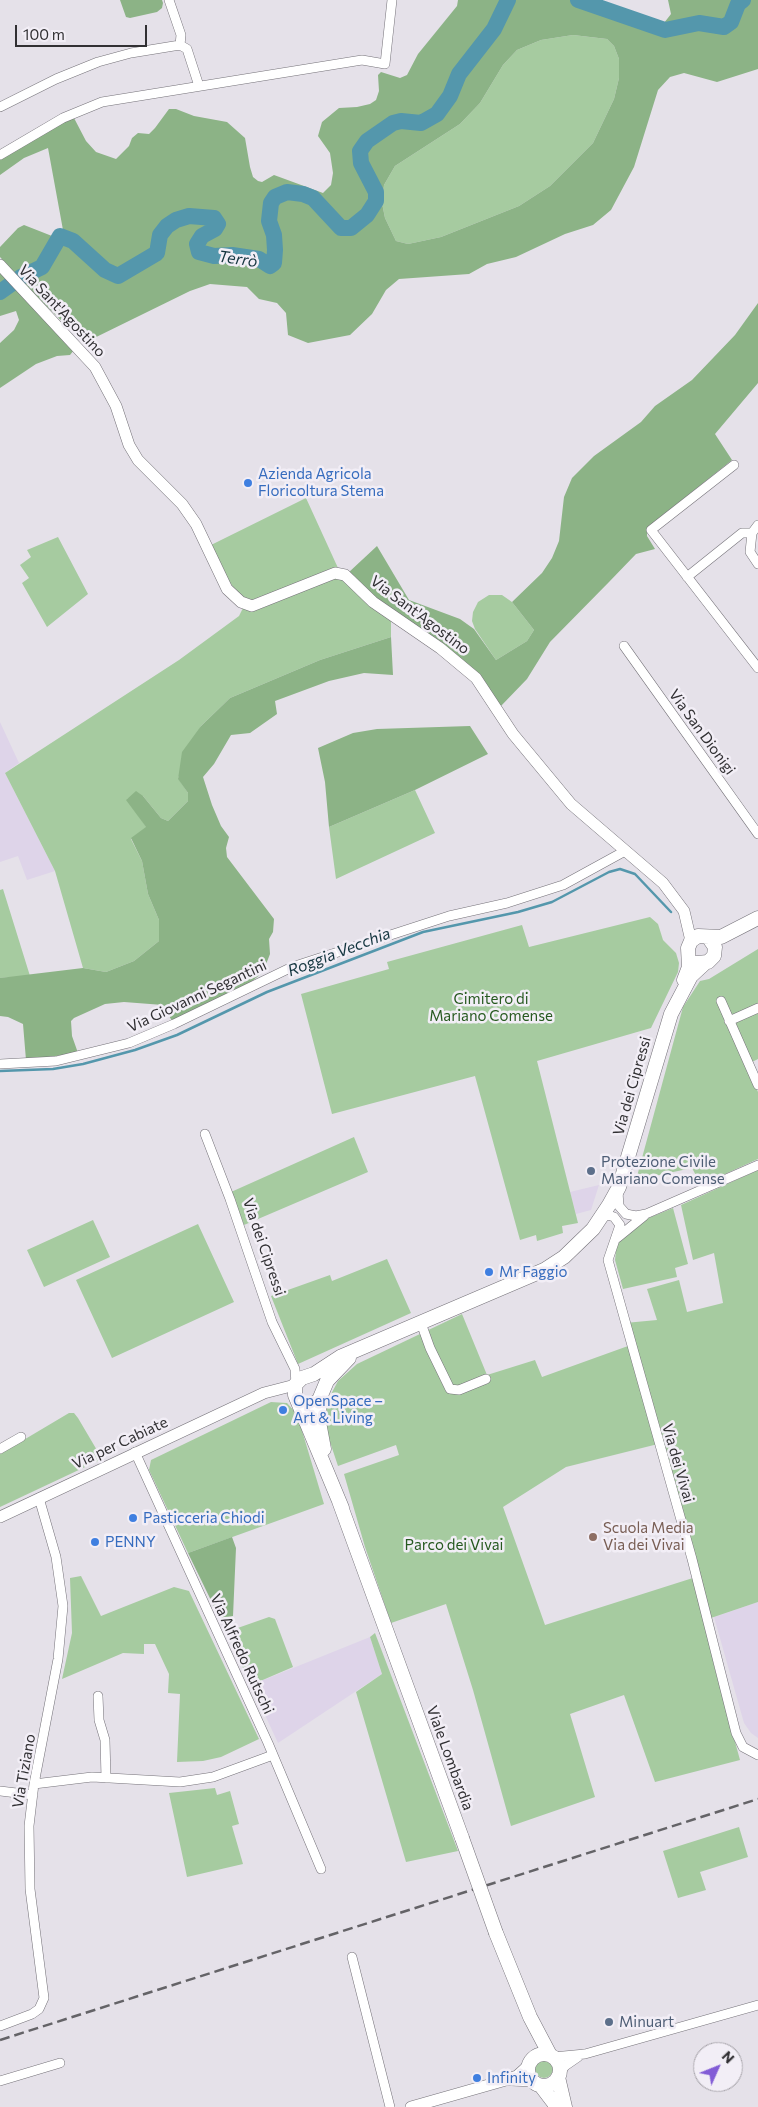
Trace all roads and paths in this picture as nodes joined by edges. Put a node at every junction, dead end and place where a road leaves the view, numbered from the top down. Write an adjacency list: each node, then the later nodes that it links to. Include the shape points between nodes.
1 (169, 0): 3 (street, via 182,35)
2 (392, 0): 4 (street, via 385,64 362,60)
3 (180, 46): 4 (street, via 187,49); 5 (street, via 131,53 98,62)
4 (199, 86): 6 (street, via 102,102 62,118)
5 (0, 107)
6 (0, 155)
7 (0, 265): 15 (street, Via Sant'Agostino, via 95,367 116,406 138,460 182,504 196,524 228,589 241,602 252,606 335,573 345,575 373,602 472,674 547,776 577,810)
8 (734, 465): 11 (street, via 651,530)
9 (756, 530): 10 (street, via 750,552); 11 (street, via 742,533)
10 (758, 564)
11 (687, 577): 13 (street)
12 (624, 646): 14 (street, Via San Dionigi)
13 (758, 668)
14 (758, 834)
15 (625, 850): 18 (street, Via Sant'Agostino, via 664,883); 25 (street, Via Giovanni Segantini, via 564,885 507,903 449,916 292,967 129,1043 56,1061)
16 (758, 918): 18 (main road, via 730,934)
17 (758, 924): 19 (main road)
18 (701, 938): 19 (main road, via 714,944); 20 (main road, via 688,948)
19 (715, 953): 21 (main road)
20 (689, 956): 21 (main road, via 698,963); 33 (main road, Via dei Cipressi, via 688,973 661,1030 609,1192 597,1214 574,1242)
21 (705, 963): 29 (main road, Via dei Cipressi, via 691,976 668,1023)
22 (721, 1001): 24 (street)
23 (758, 1008): 24 (street)
24 (730, 1021): 26 (street)
25 (0, 1064)
26 (758, 1085)
27 (205, 1134): 36 (street, Via dei Cipressi, via 272,1322)
28 (758, 1165): 30 (street)
29 (619, 1186): 30 (street, via 618,1201 622,1210 631,1216); 31 (main road, Via dei Cipressi)
30 (646, 1214): 32 (street)
31 (602, 1218): 32 (street, Via dei Vivai, via 608,1216 617,1220 619,1231); 33 (main road, Via dei Cipressi, via 564,1256 544,1270)
32 (614, 1241): 49 (street, Via dei Vivai, via 608,1260 692,1559 736,1733 743,1747)
33 (528, 1275): 34 (main road, Via dei Cipressi)
34 (421, 1322): 35 (main road, Via dei Cipressi); 37 (street, via 450,1389 459,1390)
35 (355, 1352): 36 (main road, Via dei Cipressi); 38 (main road, Via dei Cipressi, via 327,1380)
36 (301, 1377): 38 (main road, via 319,1382); 39 (street); 40 (main road, via 294,1391)
37 (486, 1379)
38 (321, 1395): 40 (main road, via 310,1405); 45 (main road, Viale Lombardia, via 320,1428)
39 (253, 1398): 40 (street, via 277,1394); 43 (street, Via per Cabiate)
40 (298, 1401): 45 (main road, Viale Lombardia)
41 (21, 1436): 42 (street)
42 (0, 1449)
43 (135, 1452): 44 (street, Via per Cabiate); 48 (street, Via Alfredo Rutschi)
44 (38, 1498): 46 (street, Via per Cabiate); 51 (street, Via Tiziano, via 56,1558 62,1612 57,1669)
45 (342, 1508): 57 (main road, Viale Lombardia, bridge, via 496,1933)
46 (0, 1516)
47 (98, 1696): 50 (street, via 99,1720 106,1740)
48 (273, 1755): 50 (street, via 213,1777 180,1782); 54 (street, Via Alfredo Rutschi)
49 (756, 1755)
50 (106, 1778): 51 (street)
51 (34, 1784): 53 (street, Via Tiziano)
52 (0, 1791): 53 (street)
53 (33, 1795): 58 (street, Via Tiziano, via 29,1871 43,2001 29,2016)
54 (322, 1870)
55 (352, 1957): 67 (street)
56 (758, 2006): 59 (street)
57 (530, 2018): 60 (main road, Viale Lombardia); 61 (main road, Viale Lombardia, via 534,2044)
58 (0, 2026)
59 (585, 2054): 60 (street); 63 (street)
60 (552, 2056): 61 (main road, via 541,2054); 63 (main road, via 558,2064)
61 (530, 2062): 64 (street, via 517,2076); 66 (main road)
62 (60, 2063): 65 (street)
63 (559, 2075): 66 (main road, via 553,2083); 70 (main road)
64 (506, 2080): 66 (street); 68 (street)
65 (0, 2081)
66 (536, 2083): 69 (main road)
67 (390, 2107)
68 (411, 2107)
69 (557, 2107)
70 (565, 2107)

